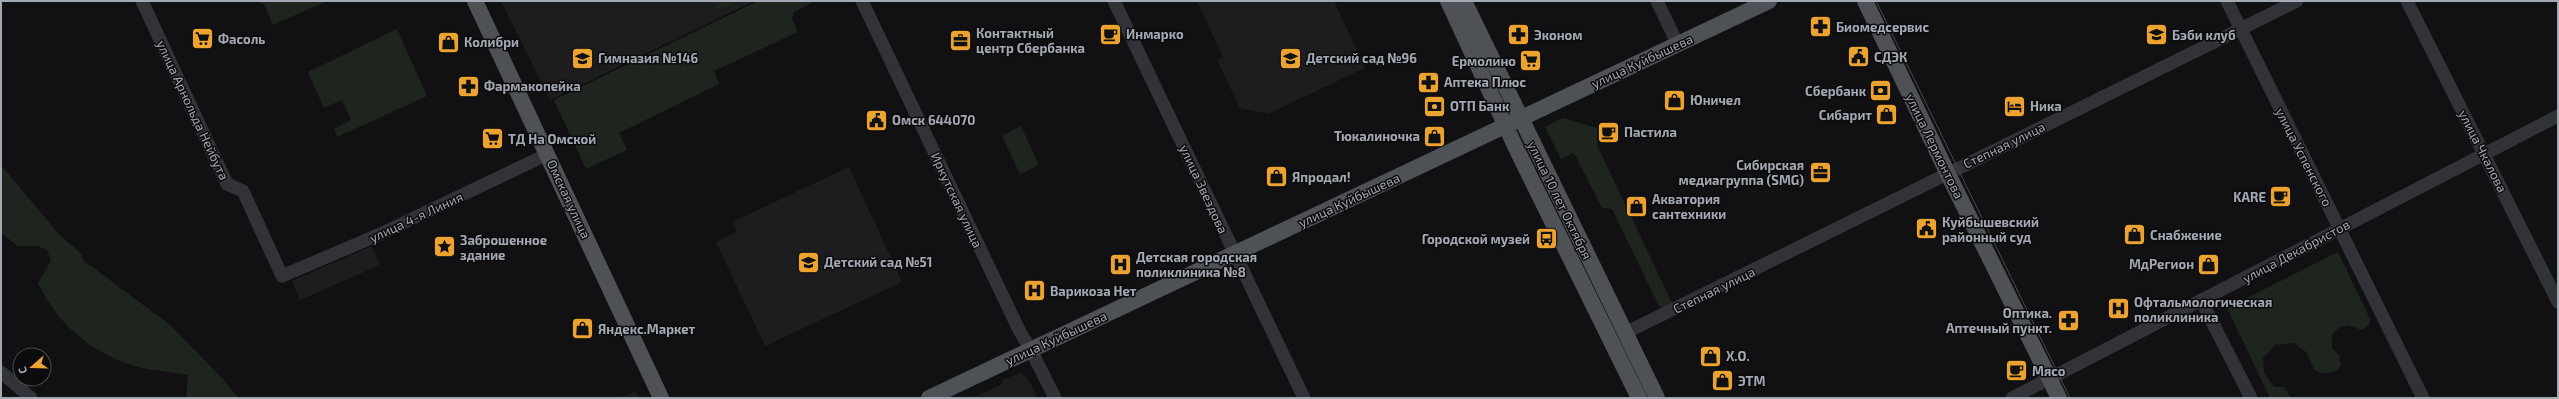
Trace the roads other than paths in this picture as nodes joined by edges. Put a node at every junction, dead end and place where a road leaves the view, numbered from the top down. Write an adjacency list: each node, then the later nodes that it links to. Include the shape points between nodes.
1 (142, 1): 23 (street, улица Арнольда Нейбута, via 226,184 243,191)
2 (475, 1): 19 (main road, Омская улица)
3 (862, 1): 27 (street, Иркутская улица, via 1019,330)
4 (1114, 1): 22 (street, улица Звездова)
5 (1448, 1): 17 (main road, улица 10 лет Октября)
6 (1464, 1): 16 (main road, улица 10 лет Октября)
7 (1658, 1): 14 (street)
8 (1769, 1): 14 (main road, улица Куйбышева)
9 (1865, 1): 20 (main road, улица Лермонтова)
10 (2227, 1): 13 (street, улица Успенского)
11 (2297, 1): 13 (street, Степная улица)
12 (2407, 1): 18 (street, улица Чкалова)
13 (2240, 28): 20 (street, Степная улица); 21 (street, улица Успенского)
14 (1678, 45): 16 (main road, улица Куйбышева)
15 (2558, 116): 18 (street, улица Декабристов)
16 (1520, 119): 17 (main road, улица Куйбышева); 26 (main road, улица 10 лет Октября)
17 (1506, 126): 22 (main road, улица Куйбышева); 35 (main road, улица 10 лет Октября)
18 (2484, 153): 21 (street, улица Декабристов); 25 (street, улица Чкалова)
19 (548, 154): 23 (street, улица 4-я Линия, via 378,235); 31 (main road, Омская улица)
20 (1947, 172): 26 (street, Степная улица); 29 (main road, улица Лермонтова)
21 (2339, 228): 24 (street, улица Декабристов); 40 (street, улица Успенского)
22 (1234, 253): 27 (main road, улица Куйбышева); 34 (street, улица Звездова)
23 (282, 276)
24 (2201, 300): 29 (street, улица Декабристов); 39 (street)
25 (2558, 302)
26 (1625, 333): 36 (main road, улица 10 лет Октября)
27 (1031, 350): 32 (main road, улица Куйбышева); 33 (street, Иркутская улица)
28 (1, 372): 30 (street)
29 (2050, 379): 37 (street, улица Декабристов); 38 (main road, улица Лермонтова)
30 (31, 398)
31 (661, 398)
32 (929, 398)
33 (1055, 398)
34 (1304, 398)
35 (1639, 398)
36 (1657, 398)
37 (2012, 398)
38 (2059, 398)
39 (2251, 398)
40 (2423, 398)

